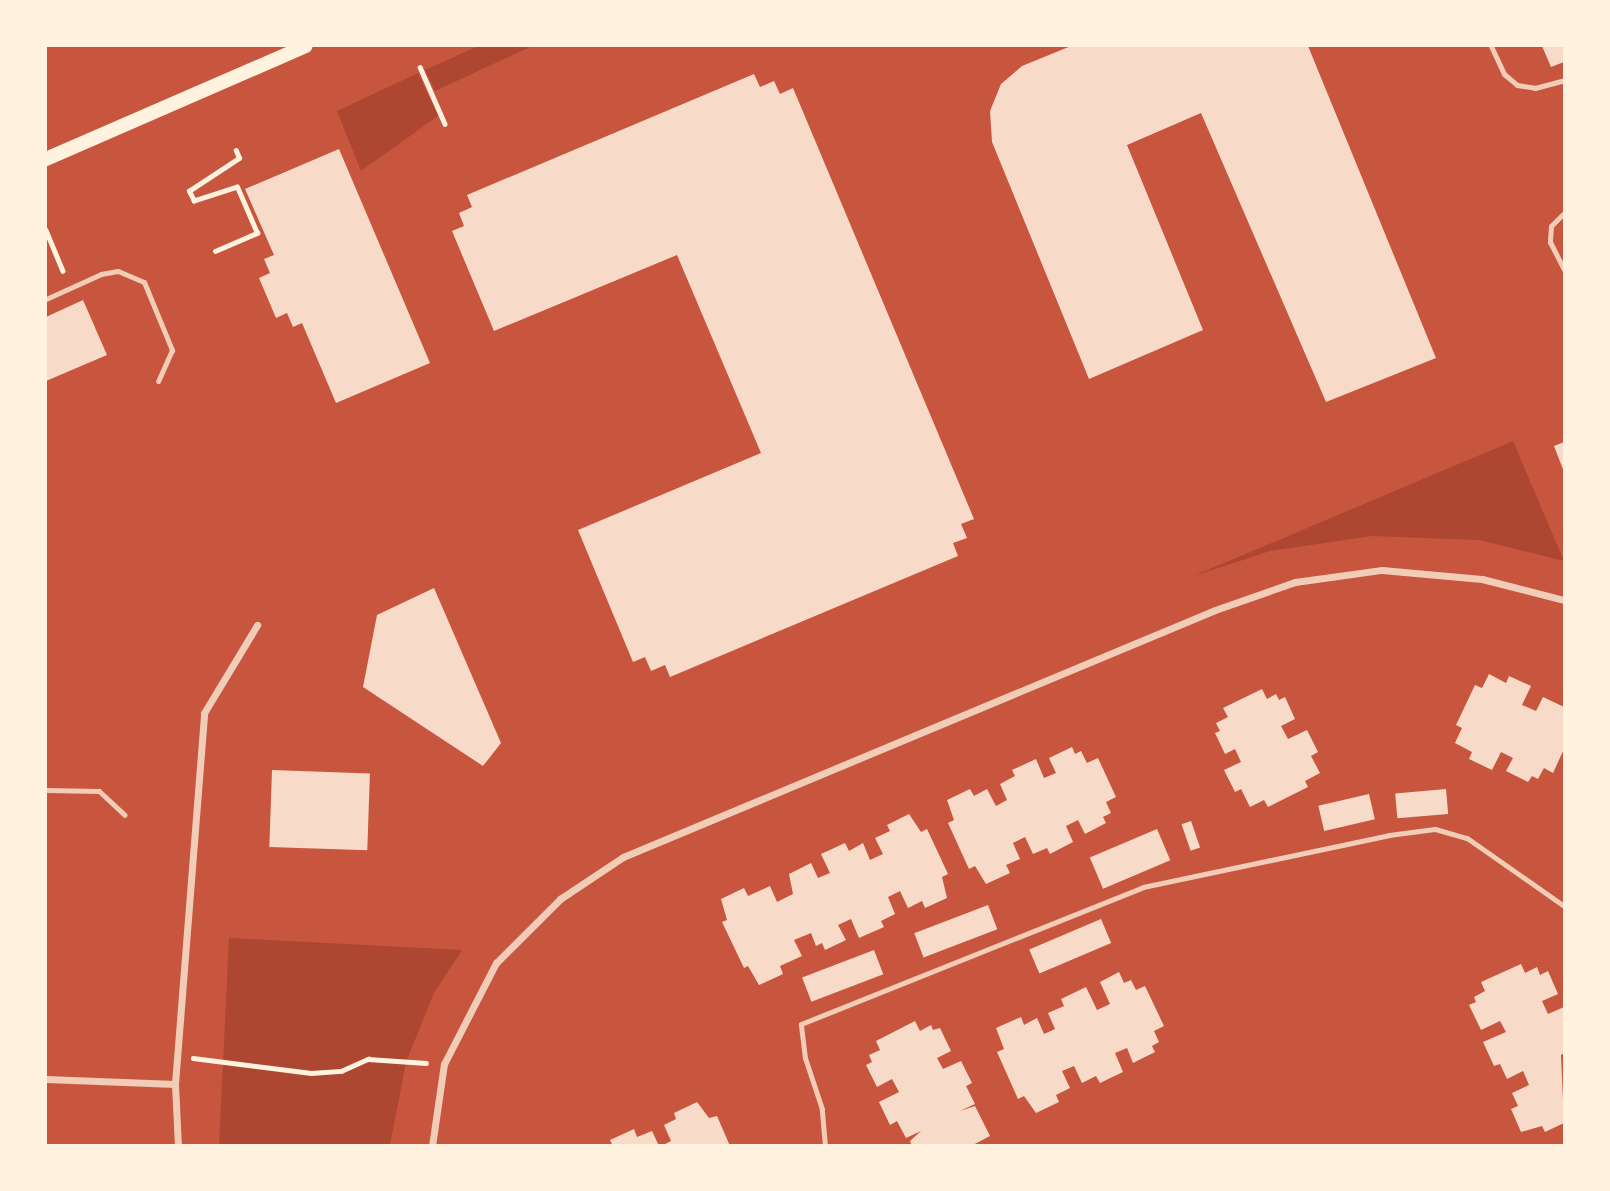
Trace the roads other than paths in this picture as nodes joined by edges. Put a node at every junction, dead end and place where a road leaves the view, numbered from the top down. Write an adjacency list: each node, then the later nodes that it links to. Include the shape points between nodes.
1 (306, 46): 4 (main road)
2 (1491, 46): 3 (lane, via 1504,74 1517,85 1535,88)
3 (1564, 80)
4 (46, 159)
5 (1564, 213): 6 (lane, via 1551,226 1550,242)
6 (1564, 270)
7 (46, 299): 8 (lane, via 118,271 144,282 172,350)
8 (159, 381)
9 (1564, 600): 17 (street, via 1482,579 1382,570 1296,582 1202,615 623,857 560,899 496,963 444,1064)
10 (257, 625): 15 (street, via 204,713)
11 (46, 790): 12 (lane, via 99,791)
12 (125, 815)
13 (1564, 906): 18 (lane, via 1467,838 1435,829 1243,863 1143,887 801,1024 805,1058 822,1109)
14 (46, 1079): 15 (street)
15 (175, 1084): 16 (street)
16 (178, 1146)
17 (432, 1146)
18 (825, 1146)

